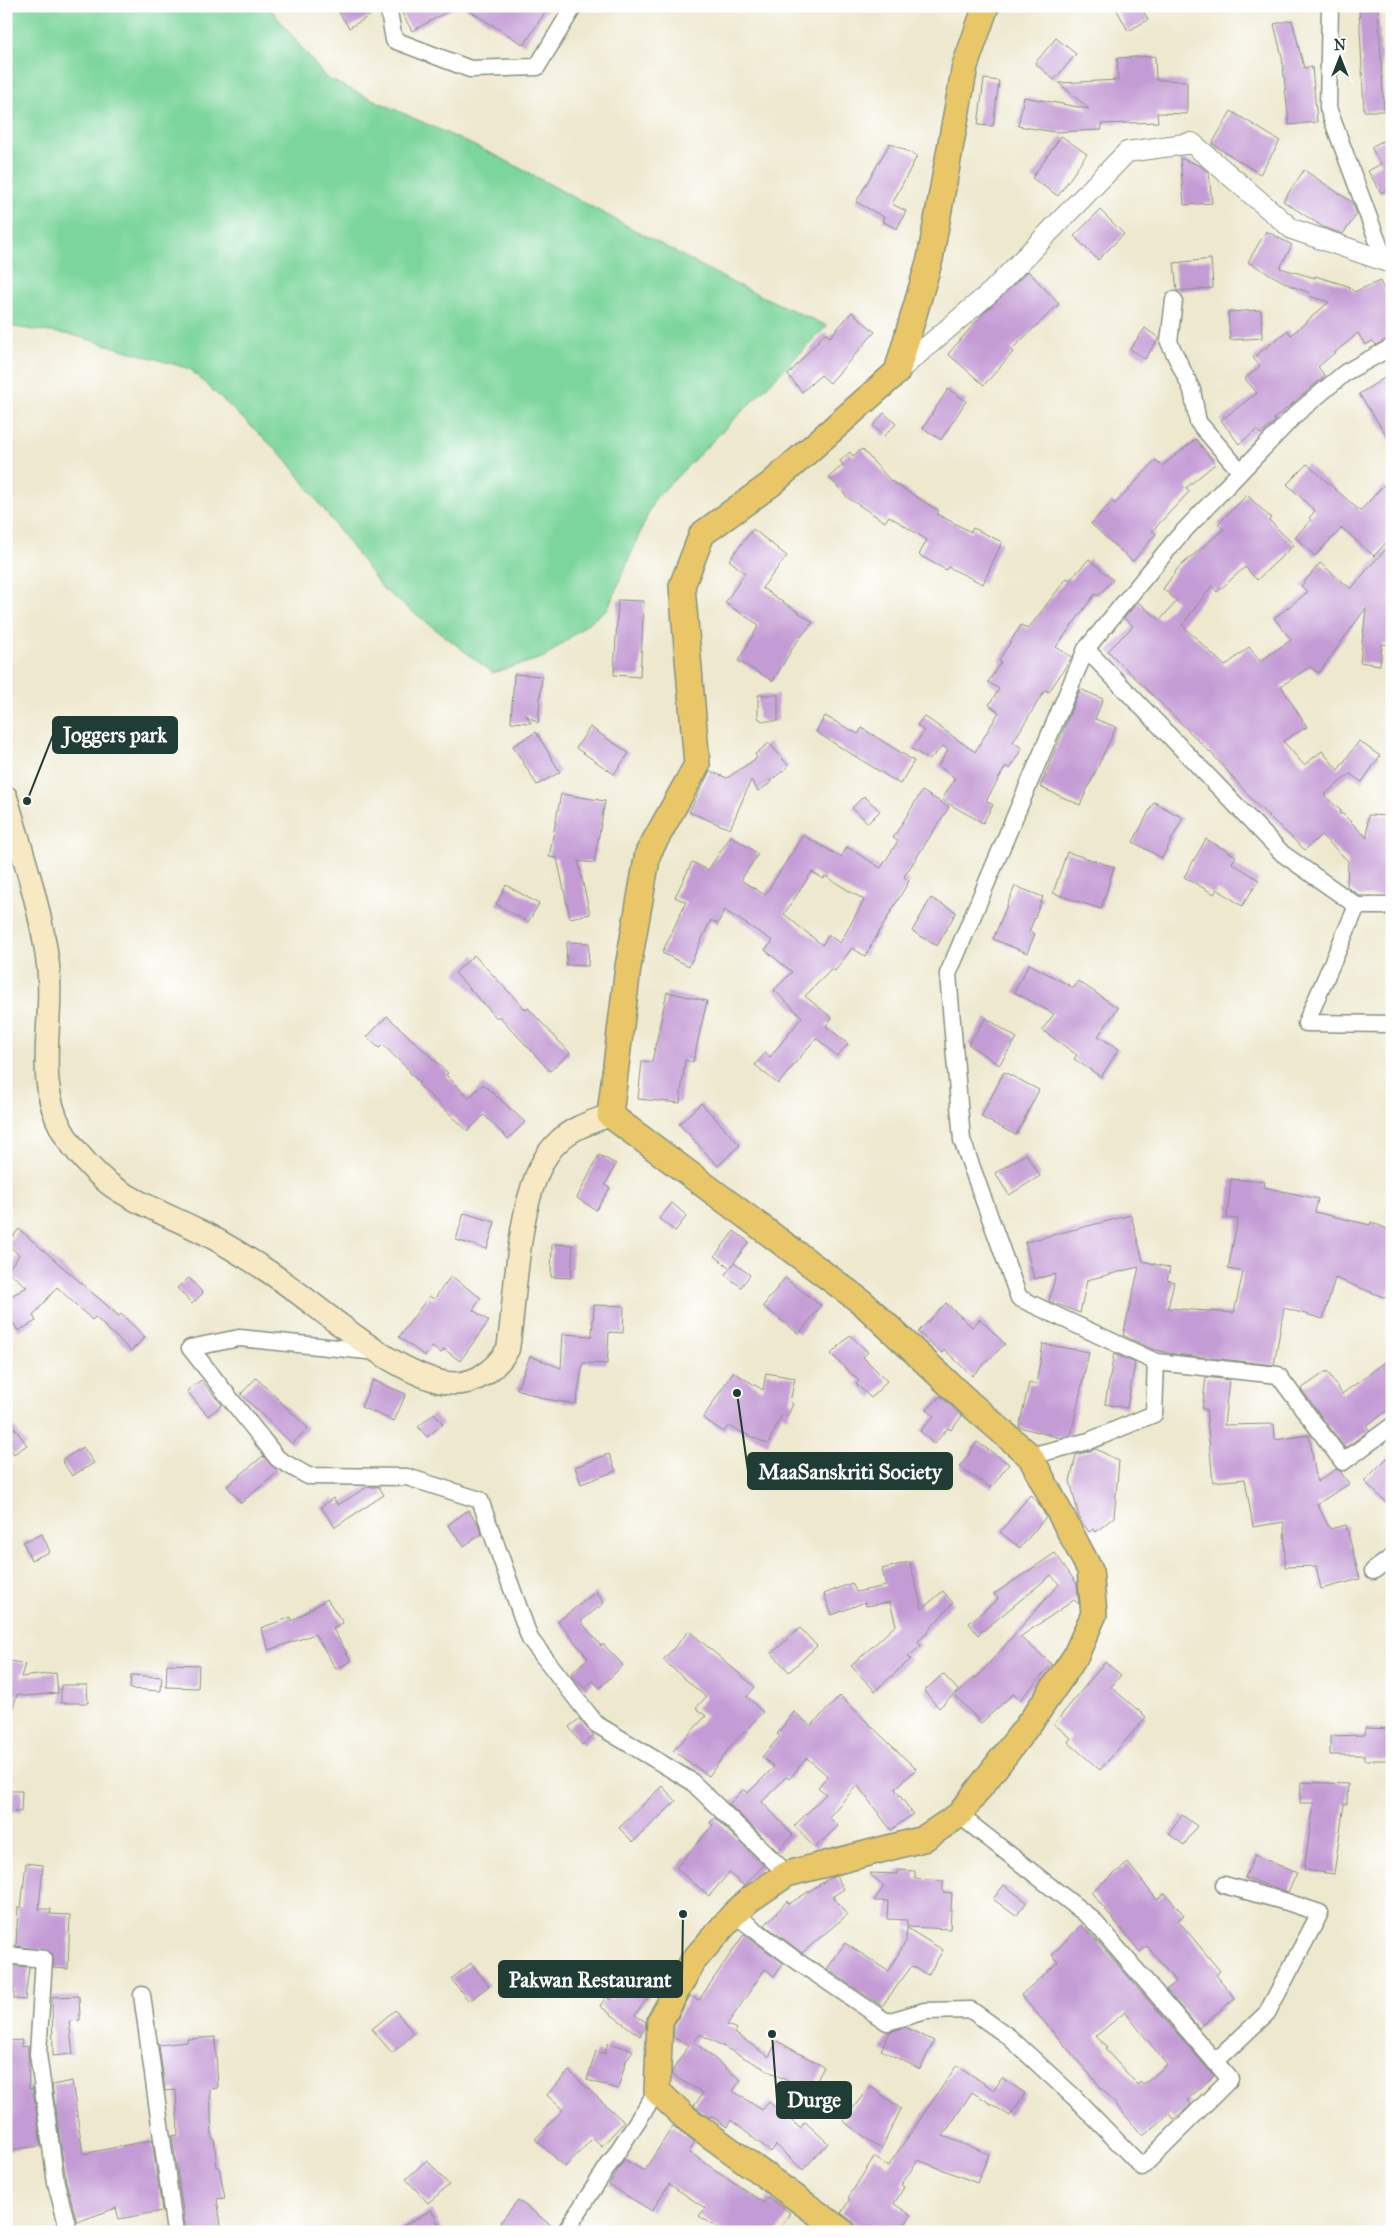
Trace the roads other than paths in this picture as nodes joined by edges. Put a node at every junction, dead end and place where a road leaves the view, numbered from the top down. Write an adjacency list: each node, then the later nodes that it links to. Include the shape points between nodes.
1 (388, 6): 2 (street, via 394,40 470,69 537,67)
2 (574, 6)
3 (986, 6): 8 (main road, via 964,66 930,259)
4 (1330, 6): 5 (street, via 1328,108)
5 (1389, 260): 8 (street, via 1292,229 1192,143 1127,152 994,290)
6 (1174, 300): 9 (street, via 1169,342 1192,390 1198,422)
7 (1392, 347): 9 (street, via 1346,372 1296,414)
8 (897, 372): 15 (main road, via 771,484 702,534 682,586 697,764 648,853 628,968)
9 (1240, 471): 10 (street, via 1178,537)
10 (1086, 649): 12 (street, via 1283,854); 17 (street, via 948,974 962,1140 1019,1298)
11 (6, 797): 16 (main road, via 42,925 48,967 45,1078 50,1104 62,1131 111,1185 265,1270)
12 (1357, 906): 13 (street); 14 (street, via 1306,1023)
13 (1392, 906)
14 (1392, 1024)
15 (610, 1115): 16 (main road, via 579,1126 559,1140 545,1156 534,1178 520,1242 508,1350 497,1366 480,1377 451,1383 411,1370); 19 (main road, via 863,1303)
16 (381, 1353): 23 (street, via 239,1338 190,1348 278,1459 308,1476 407,1477 480,1500 530,1639 596,1724 691,1781)
17 (1156, 1362): 18 (street, via 1278,1375 1343,1462); 19 (street, via 1154,1414 1089,1441)
18 (1392, 1426)
19 (1030, 1456): 22 (main road, via 1090,1570 1094,1614 1075,1657)
20 (1392, 1557): 21 (street)
21 (1373, 1571)
22 (959, 1815): 23 (main road, via 923,1839); 28 (street, via 1092,1919)
23 (786, 1874): 25 (main road)
24 (1224, 1885): 28 (street, via 1320,1913 1267,2013)
25 (734, 1914): 28 (street, via 887,2022 925,2011 972,2010 1009,2037 1074,2097 1142,2167 1230,2079); 29 (main road, via 693,1961 660,2021)
26 (6, 1955): 30 (street, via 44,1959 38,2054 56,2183)
27 (142, 1996): 31 (street)
28 (1215, 2062)
29 (657, 2091): 32 (street); 33 (main road, via 686,2118)
30 (69, 2232)
31 (175, 2232)
32 (565, 2232)
33 (843, 2232)

